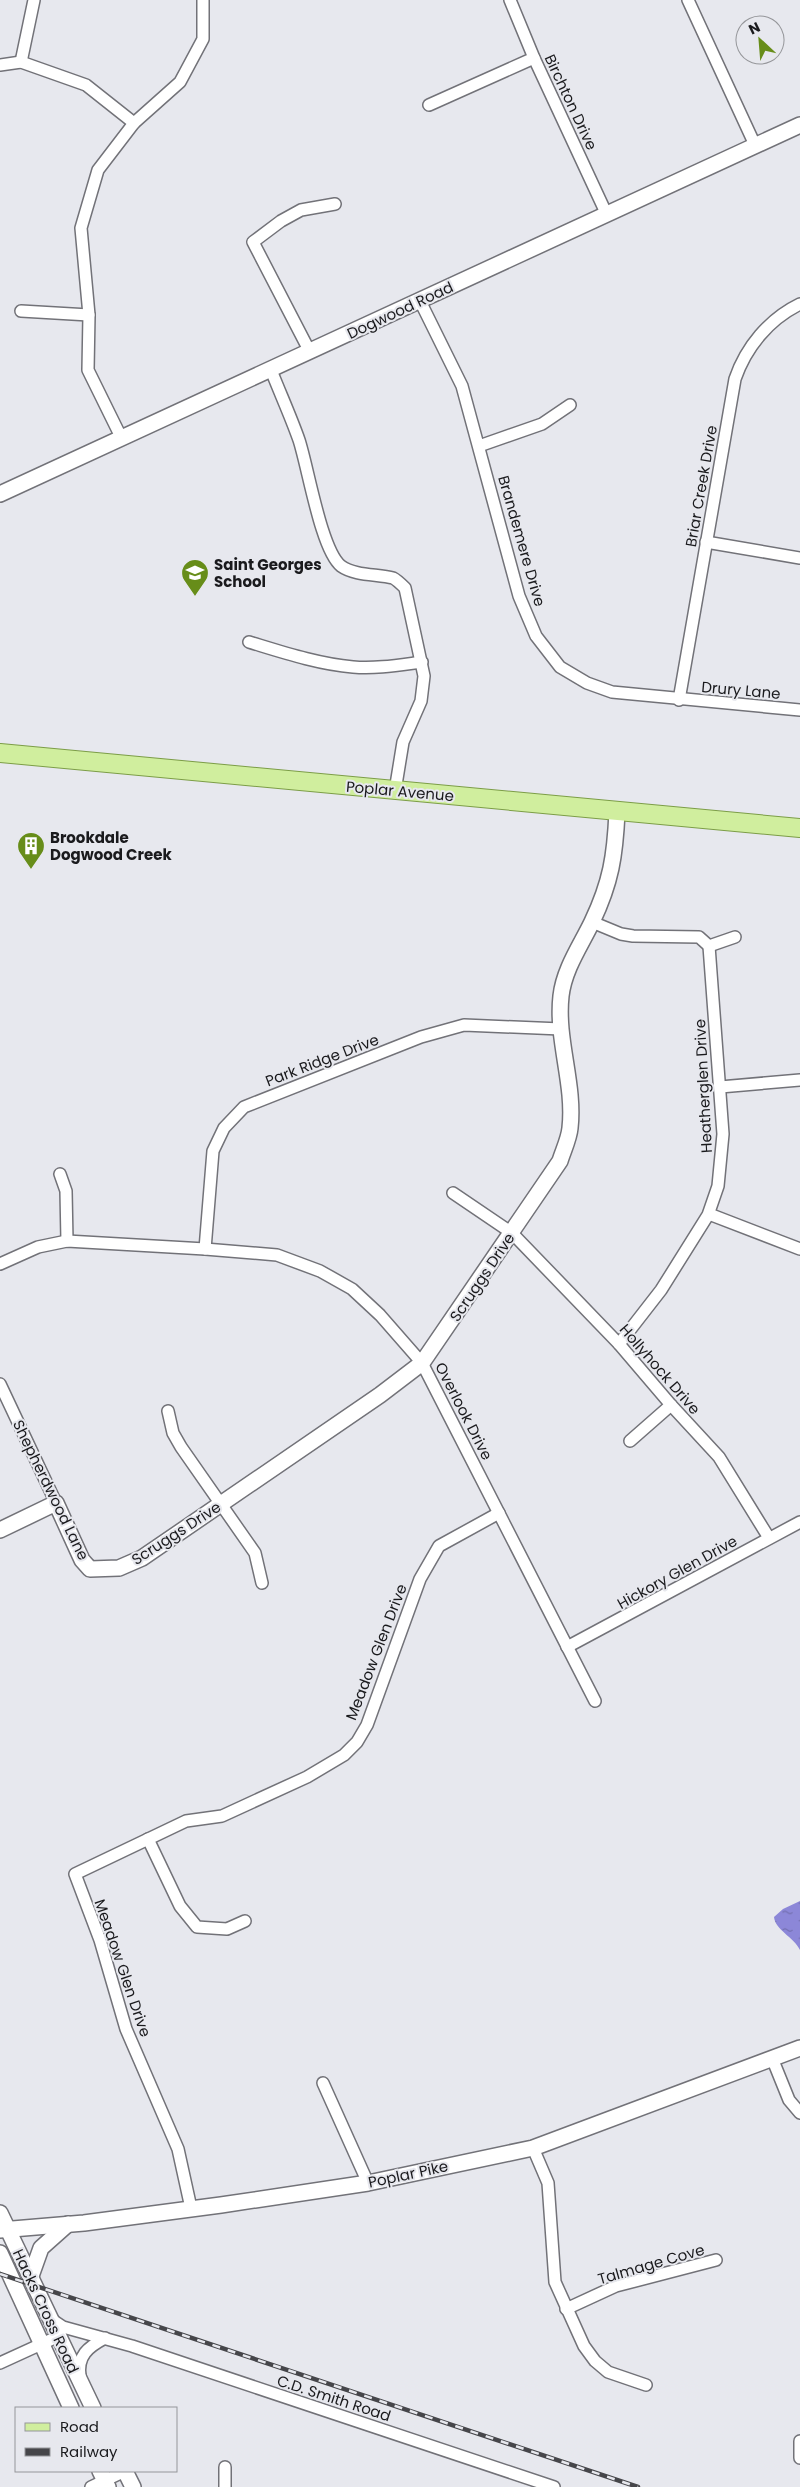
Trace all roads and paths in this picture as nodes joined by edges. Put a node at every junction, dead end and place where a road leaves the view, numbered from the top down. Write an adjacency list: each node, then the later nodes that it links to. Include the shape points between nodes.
1 (34, 0): 6 (street)
2 (203, 0): 9 (street, via 203,39 180,82)
3 (510, 0): 5 (street, Birchton Drive)
4 (692, 1): 11 (street)
5 (534, 58): 8 (street); 13 (street, Birchton Drive)
6 (21, 62): 7 (street); 9 (street, via 86,85)
7 (0, 65)
8 (429, 105)
9 (134, 123): 17 (street, via 98,170 81,228)
10 (800, 125): 11 (street, Dogwood Road)
11 (755, 145): 13 (street, Dogwood Road)
12 (334, 204): 18 (street, via 301,210 253,242)
13 (607, 215): 14 (street, Dogwood Road)
14 (420, 301): 18 (street, Dogwood Road); 22 (street, Brandemere Drive, via 462,386)
15 (800, 304): 24 (street, Briar Creek Drive, via 757,338 738,369)
16 (21, 312): 17 (street)
17 (89, 315): 21 (street, via 88,370)
18 (310, 352): 19 (street, Dogwood Road)
19 (271, 370): 21 (street, Dogwood Road); 27 (street, via 300,441 311,492 334,556 342,566 394,578 405,588)
20 (570, 405): 22 (street, via 542,424)
21 (121, 437): 23 (street, Dogwood Road)
22 (480, 446): 28 (street, Brandemere Drive, via 519,596 536,636 560,667 587,683 612,692)
23 (0, 494)
24 (706, 542): 25 (street); 28 (street, Briar Creek Drive)
25 (800, 558)
26 (249, 642): 27 (street, via 352,667)
27 (422, 662): 31 (street, via 421,701 403,742)
28 (679, 700): 29 (street, Drury Lane)
29 (800, 710)
30 (0, 753): 31 (main road, Poplar Avenue)
31 (396, 791): 32 (main road, Poplar Avenue)
32 (618, 812): 33 (main road, Poplar Avenue); 34 (street, Scruggs Drive, via 612,869)
33 (800, 828)
34 (592, 922): 36 (street, via 633,936 699,937); 37 (street, Scruggs Drive, via 572,960 561,995)
35 (735, 937): 36 (street)
36 (709, 946): 39 (street, Heatherglen Drive)
37 (561, 1029): 43 (street, Scruggs Drive, via 570,1130 560,1161); 45 (street, Park Ridge Drive, via 464,1025 420,1038 244,1107 224,1128 213,1151)
38 (800, 1080): 39 (street)
39 (720, 1087): 42 (street, Heatherglen Drive, via 722,1162)
40 (60, 1174): 44 (street, via 67,1202)
41 (453, 1193): 43 (street, Hollyhock Drive)
42 (709, 1214): 46 (street); 48 (street, Heatherglen Drive, via 661,1290)
43 (512, 1233): 48 (street, Hollyhock Drive); 49 (street, Scruggs Drive)
44 (67, 1241): 45 (street, Overlook Drive); 47 (street, Overlook Drive, via 38,1248)
45 (205, 1249): 49 (street, Overlook Drive, via 277,1255 336,1279 370,1304)
46 (800, 1249)
47 (0, 1264)
48 (619, 1344): 51 (street, Hollyhock Drive)
49 (422, 1363): 55 (street, Scruggs Drive); 56 (street, Overlook Drive)
50 (0, 1384): 54 (street, Shepherdwood Lane)
51 (671, 1405): 53 (street); 59 (street, Hollyhock Drive, via 719,1457)
52 (168, 1411): 55 (street, via 173,1433)
53 (630, 1440)
54 (56, 1503): 58 (street); 60 (street, Shepherdwood Lane, via 82,1560)
55 (222, 1504): 60 (street, Scruggs Drive, via 142,1558 119,1568); 61 (street, via 254,1553)
56 (499, 1513): 62 (street, Overlook Drive); 64 (street, Meadow Glen Drive, via 439,1546 420,1579 367,1725 344,1755 222,1816 192,1819)
57 (800, 1522): 59 (street, Hickory Glen Drive)
58 (0, 1530)
59 (770, 1538): 62 (street, Hickory Glen Drive)
60 (90, 1569)
61 (262, 1583)
62 (567, 1647): 63 (street, Overlook Drive)
63 (595, 1701)
64 (148, 1839): 65 (street, via 180,1906 197,1927 227,1929); 72 (street, Meadow Glen Drive, via 81,1870 75,1878 100,1940 126,2029 178,2149)
65 (245, 1921)
66 (800, 2048): 67 (street, Poplar Pike)
67 (772, 2058): 69 (street, via 789,2100); 70 (street, Poplar Pike)
68 (323, 2082): 71 (street)
69 (800, 2113)
70 (533, 2148): 71 (street, Poplar Pike); 79 (street, via 548,2183 555,2282)
71 (368, 2183): 72 (street, Poplar Pike)
72 (191, 2208): 74 (street, Poplar Pike)
73 (0, 2212): 75 (street, Hacks Cross Road)
74 (68, 2224): 75 (street, Poplar Pike); 78 (street, via 41,2248)
75 (4, 2230): 78 (street, Hacks Cross Road)
76 (0, 2252): 83 (street, Hacks Cross Road)
77 (716, 2260): 79 (street, Talmage Cove, via 616,2286)
78 (31, 2276): 80 (street, Hacks Cross Road)
79 (566, 2308): 86 (street, via 595,2361 608,2372)
80 (51, 2319): 81 (street, Hacks Cross Road); 82 (street, C.D. Smith Road, via 63,2327)
81 (59, 2336): 83 (street); 85 (street, Hacks Cross Road)
82 (105, 2338): 85 (street, via 87,2349 82,2357 78,2366); 97 (street, C.D. Smith Road)
83 (42, 2344): 84 (street); 87 (street, Hacks Cross Road)
84 (0, 2363)
85 (80, 2383): 88 (street, Hacks Cross Road)
86 (646, 2385)
87 (72, 2407)
88 (92, 2407)
89 (800, 2441): 90 (street)
90 (800, 2458)
91 (225, 2468): 96 (street)
92 (123, 2472): 94 (street)
93 (125, 2472): 95 (street)
94 (101, 2481)
95 (132, 2487)
96 (225, 2487)
97 (554, 2487)

